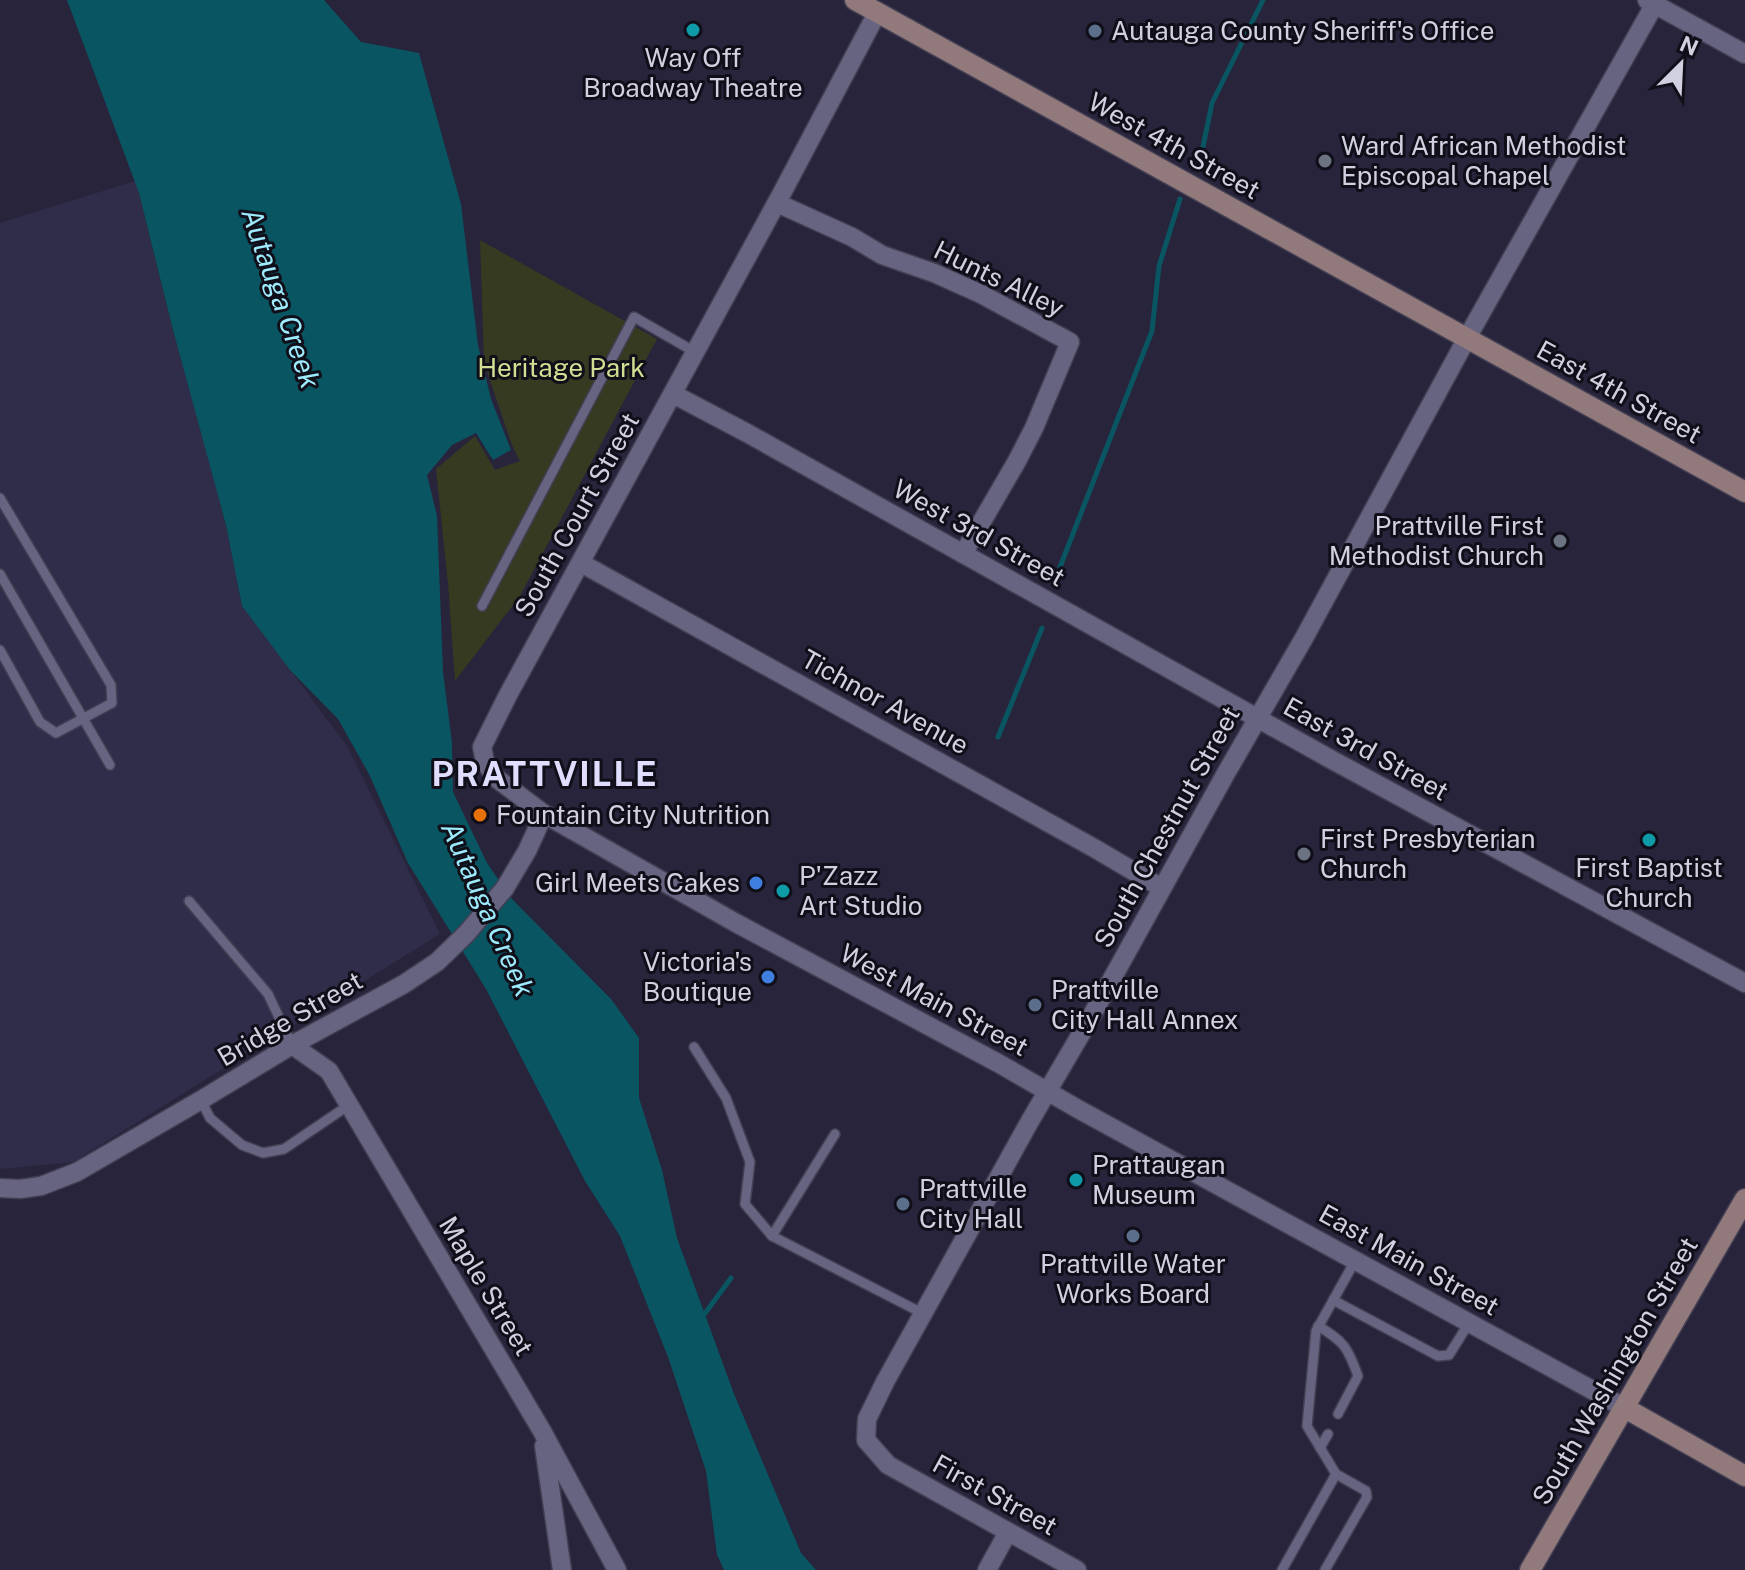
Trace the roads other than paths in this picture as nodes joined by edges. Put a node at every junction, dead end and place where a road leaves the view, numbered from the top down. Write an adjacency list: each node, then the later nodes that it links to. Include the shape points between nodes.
1 (855, 0): 3 (main road, West 4th Street)
2 (1653, 1): 4 (street); 6 (street, South Chestnut Street)
3 (881, 7): 5 (street, South Court Street); 6 (main road, West 4th Street)
4 (1745, 54)
5 (777, 203): 7 (street, South Court Street); 11 (street, Hunts Alley, via 882,255 981,294 1070,342 1034,428)
6 (1467, 338): 9 (main road, East 4th Street); 16 (street, South Chestnut Street)
7 (696, 352): 8 (street, South Court Street); 14 (lane, via 634,317)
8 (673, 394): 11 (street, West 3rd Street); 12 (street, South Court Street)
9 (1745, 492)
10 (0, 498): 17 (lane, via 111,685 112,703)
11 (963, 554): 16 (street, West 3rd Street)
12 (581, 563): 19 (street, South Court Street, via 482,747 496,778); 20 (street, Tichnor Avenue)
13 (0, 574): 17 (lane)
14 (482, 606)
15 (0, 650): 17 (lane, via 40,722 56,733)
16 (1258, 719): 20 (street, South Chestnut Street); 22 (street, East 3rd Street)
17 (84, 720): 18 (lane)
18 (110, 765)
19 (544, 814): 23 (street, Bridge Street, via 505,888 452,949 404,984); 25 (street, West Main Street)
20 (1162, 888): 25 (street, South Chestnut Street)
21 (189, 901): 23 (lane, via 268,994)
22 (1745, 983)
23 (292, 1045): 26 (street, Bridge Street); 27 (street, Maple Street, via 329,1071)
24 (694, 1047): 31 (lane, via 726,1098 750,1162 745,1204)
25 (1047, 1092): 32 (street, East Main Street); 34 (street, South Chestnut Street)
26 (201, 1100): 27 (lane, via 210,1118 242,1145 263,1153 284,1149); 29 (street, Bridge Street, via 77,1172 41,1186)
27 (349, 1105): 39 (street, Maple Street)
28 (835, 1134): 31 (lane)
29 (0, 1188)
30 (1745, 1199): 37 (main road, South Washington Street)
31 (772, 1236): 34 (lane)
32 (1355, 1261): 33 (lane); 35 (street, East Main Street)
33 (1333, 1300): 35 (lane, via 1438,1356 1449,1355); 36 (lane)
34 (924, 1314): 42 (street, South Chestnut Street, via 867,1419 866,1440)
35 (1469, 1323): 37 (street, East Main Street)
36 (1318, 1326): 38 (lane, via 1339,1338 1358,1376); 41 (lane, via 1307,1426)
37 (1625, 1408): 44 (main road, East Main Street); 52 (main road, South Washington Street)
38 (1338, 1414)
39 (542, 1431): 46 (street); 47 (street, Maple Street)
40 (1328, 1434): 41 (lane)
41 (1320, 1448): 43 (lane)
42 (888, 1465): 45 (street, First Street)
43 (1336, 1474): 50 (lane); 51 (lane, via 1366,1491 1367,1497)
44 (1745, 1476)
45 (1008, 1532): 48 (street); 49 (street, First Street)
46 (562, 1570)
47 (617, 1570)
48 (987, 1570)
49 (1077, 1570)
50 (1282, 1570)
51 (1325, 1570)
52 (1530, 1570)

